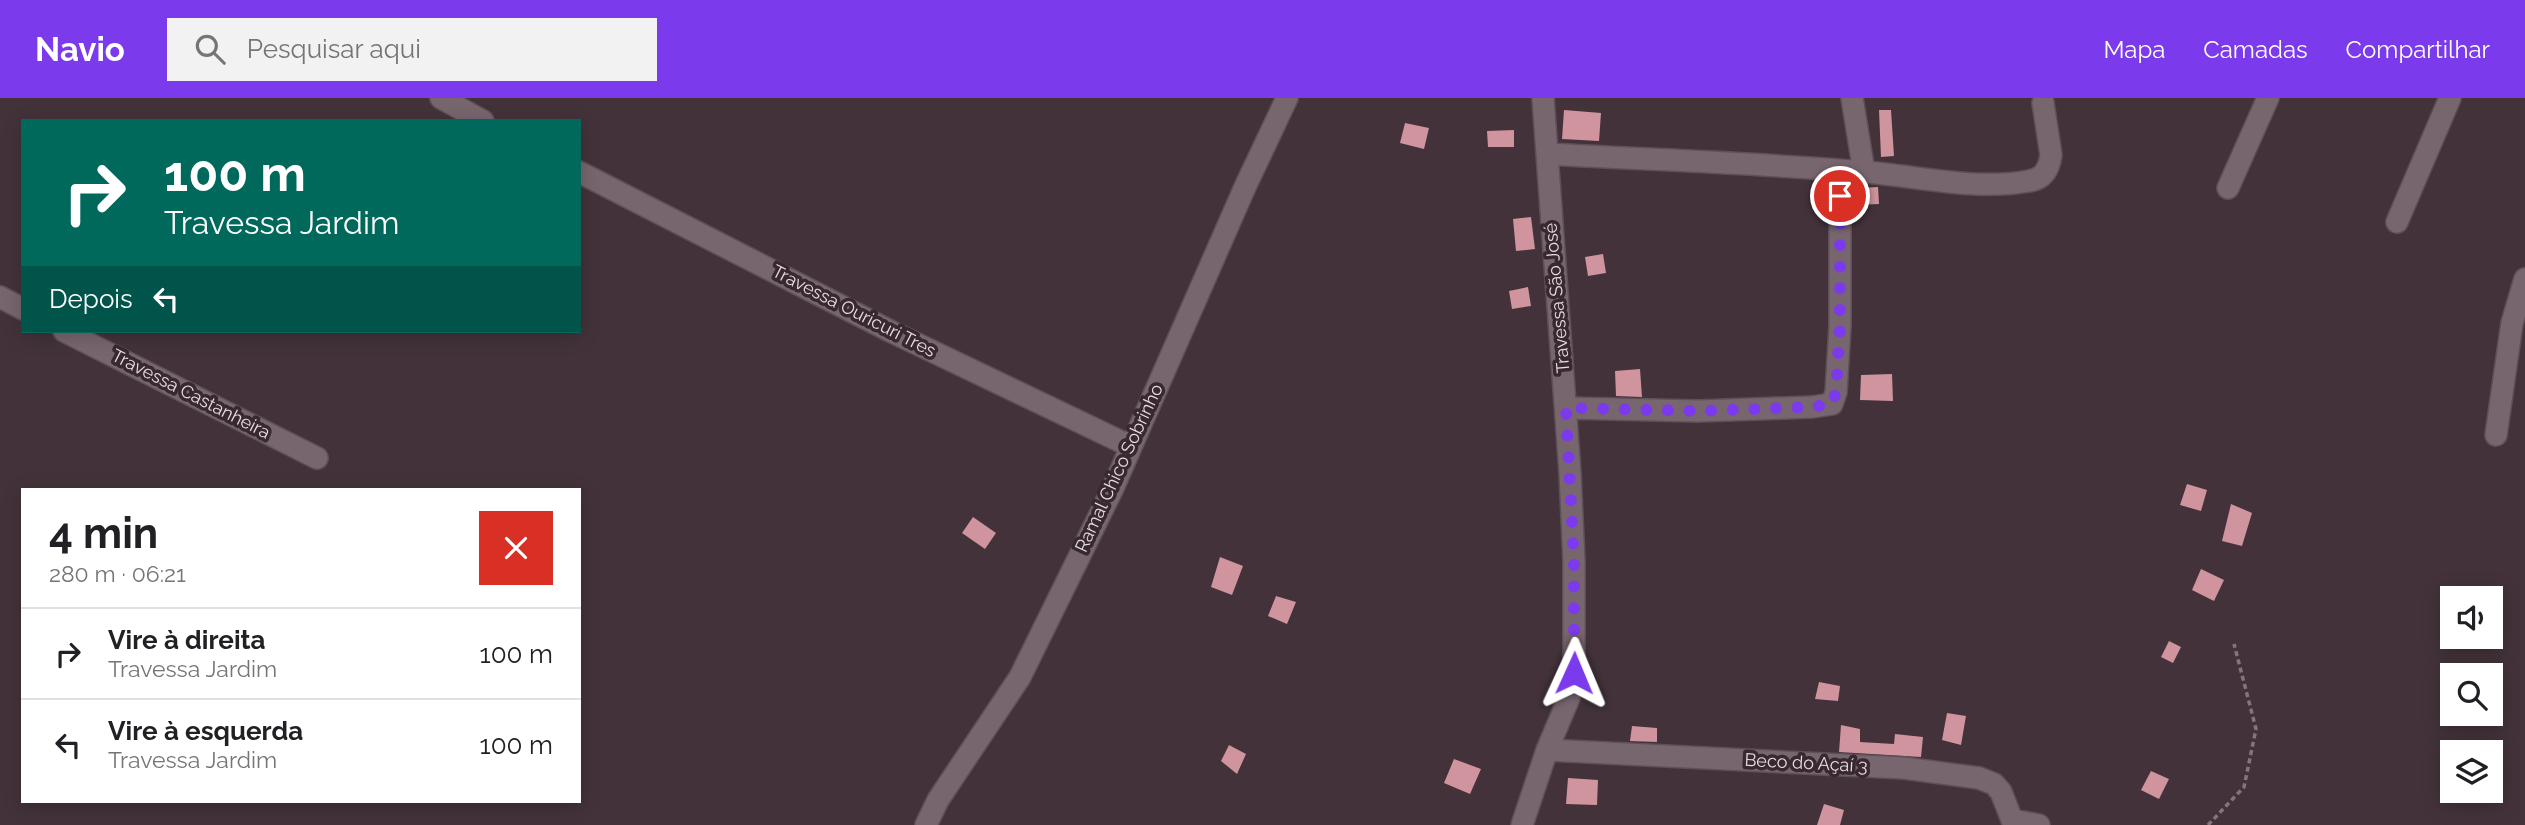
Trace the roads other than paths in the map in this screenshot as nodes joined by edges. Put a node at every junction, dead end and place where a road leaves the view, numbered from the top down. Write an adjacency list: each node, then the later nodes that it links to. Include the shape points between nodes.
1 (441, 98): 8 (street)
2 (1287, 98): 21 (street, Ramal Chico Sobrinho)
3 (1543, 98): 9 (street, Travessa São José)
4 (1852, 98): 11 (street)
5 (2268, 98): 13 (street)
6 (2450, 98): 14 (street)
7 (2043, 103): 11 (street, via 2051,155 2042,177 1973,184)
8 (479, 119)
9 (1548, 154): 10 (street); 19 (street, Travessa São José)
10 (1840, 171): 11 (street); 19 (street, via 1840,326 1832,404 1698,411)
11 (1864, 172)
12 (581, 173): 21 (street, Travessa Ouricuri Tres, via 890,331)
13 (2228, 188)
14 (2398, 222)
15 (2525, 279): 20 (street, via 2512,323)
16 (0, 297): 17 (street)
17 (21, 308)
18 (68, 333): 22 (street, Travessa Castanheira)
19 (1566, 408): 23 (street, Travessa São José, via 1574,673 1569,698)
20 (2496, 435)
21 (1130, 446): 25 (street, Ramal Chico Sobrinho, via 1020,677)
22 (317, 458)
23 (1547, 750): 24 (street, Beco do Açaí 3, via 1904,768 1979,778 2001,792); 26 (street, Travessa São José)
24 (2012, 823): 27 (street, Beco do Açaí 3)
25 (926, 825)
26 (1522, 825)
27 (2039, 825)

